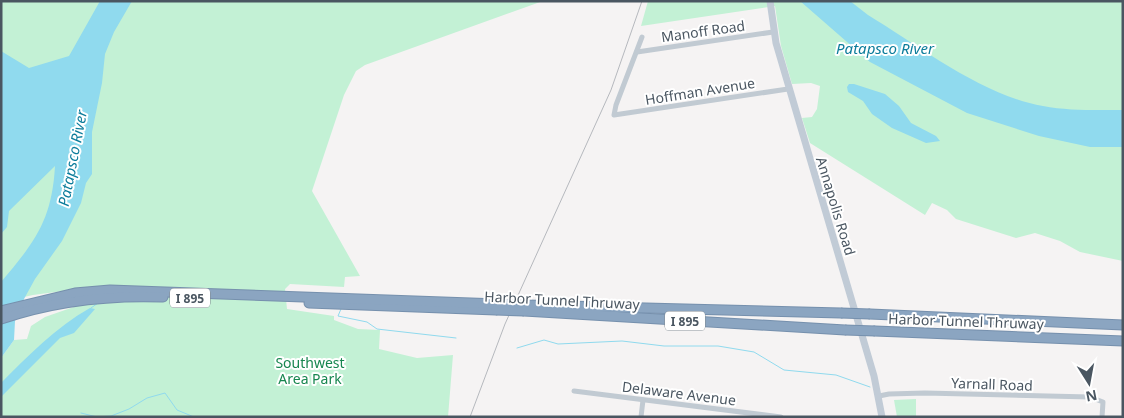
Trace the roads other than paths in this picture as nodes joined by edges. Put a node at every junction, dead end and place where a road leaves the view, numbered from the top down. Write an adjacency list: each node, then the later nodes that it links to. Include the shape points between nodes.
1 (770, 1): 2 (main road, Annapolis Road)
2 (773, 32): 4 (street, Manoff Road); 5 (main road, Annapolis Road)
3 (642, 37): 4 (street)
4 (637, 52): 5 (street, Hoffman Avenue, via 614,115)
5 (788, 88): 13 (main road, Annapolis Road)
6 (380, 302): 7 (highway, Harbor Tunnel Thruway / I 895, bridge); 8 (highway, Harbor Tunnel Thruway / I 895, via 110,290 60,296); 9 (highway, Harbor Tunnel Thruway / I 895, via 112,297 56,304)
7 (526, 308): 10 (highway, Harbor Tunnel Thruway / I 895, bridge, via 841,313); 11 (highway, Harbor Tunnel Thruway / I 895, bridge, via 845,330)
8 (1, 311)
9 (1, 319)
10 (1123, 323)
11 (1123, 341)
12 (574, 391): 14 (street, Delaware Avenue)
13 (879, 396): 17 (main road, Annapolis Road); 18 (street, Yarnall Road, via 925,393 1090,398 1103,402)
14 (643, 400): 15 (street); 16 (street, Delaware Avenue)
15 (641, 417)
16 (781, 417)
17 (882, 417)
18 (1102, 417)

